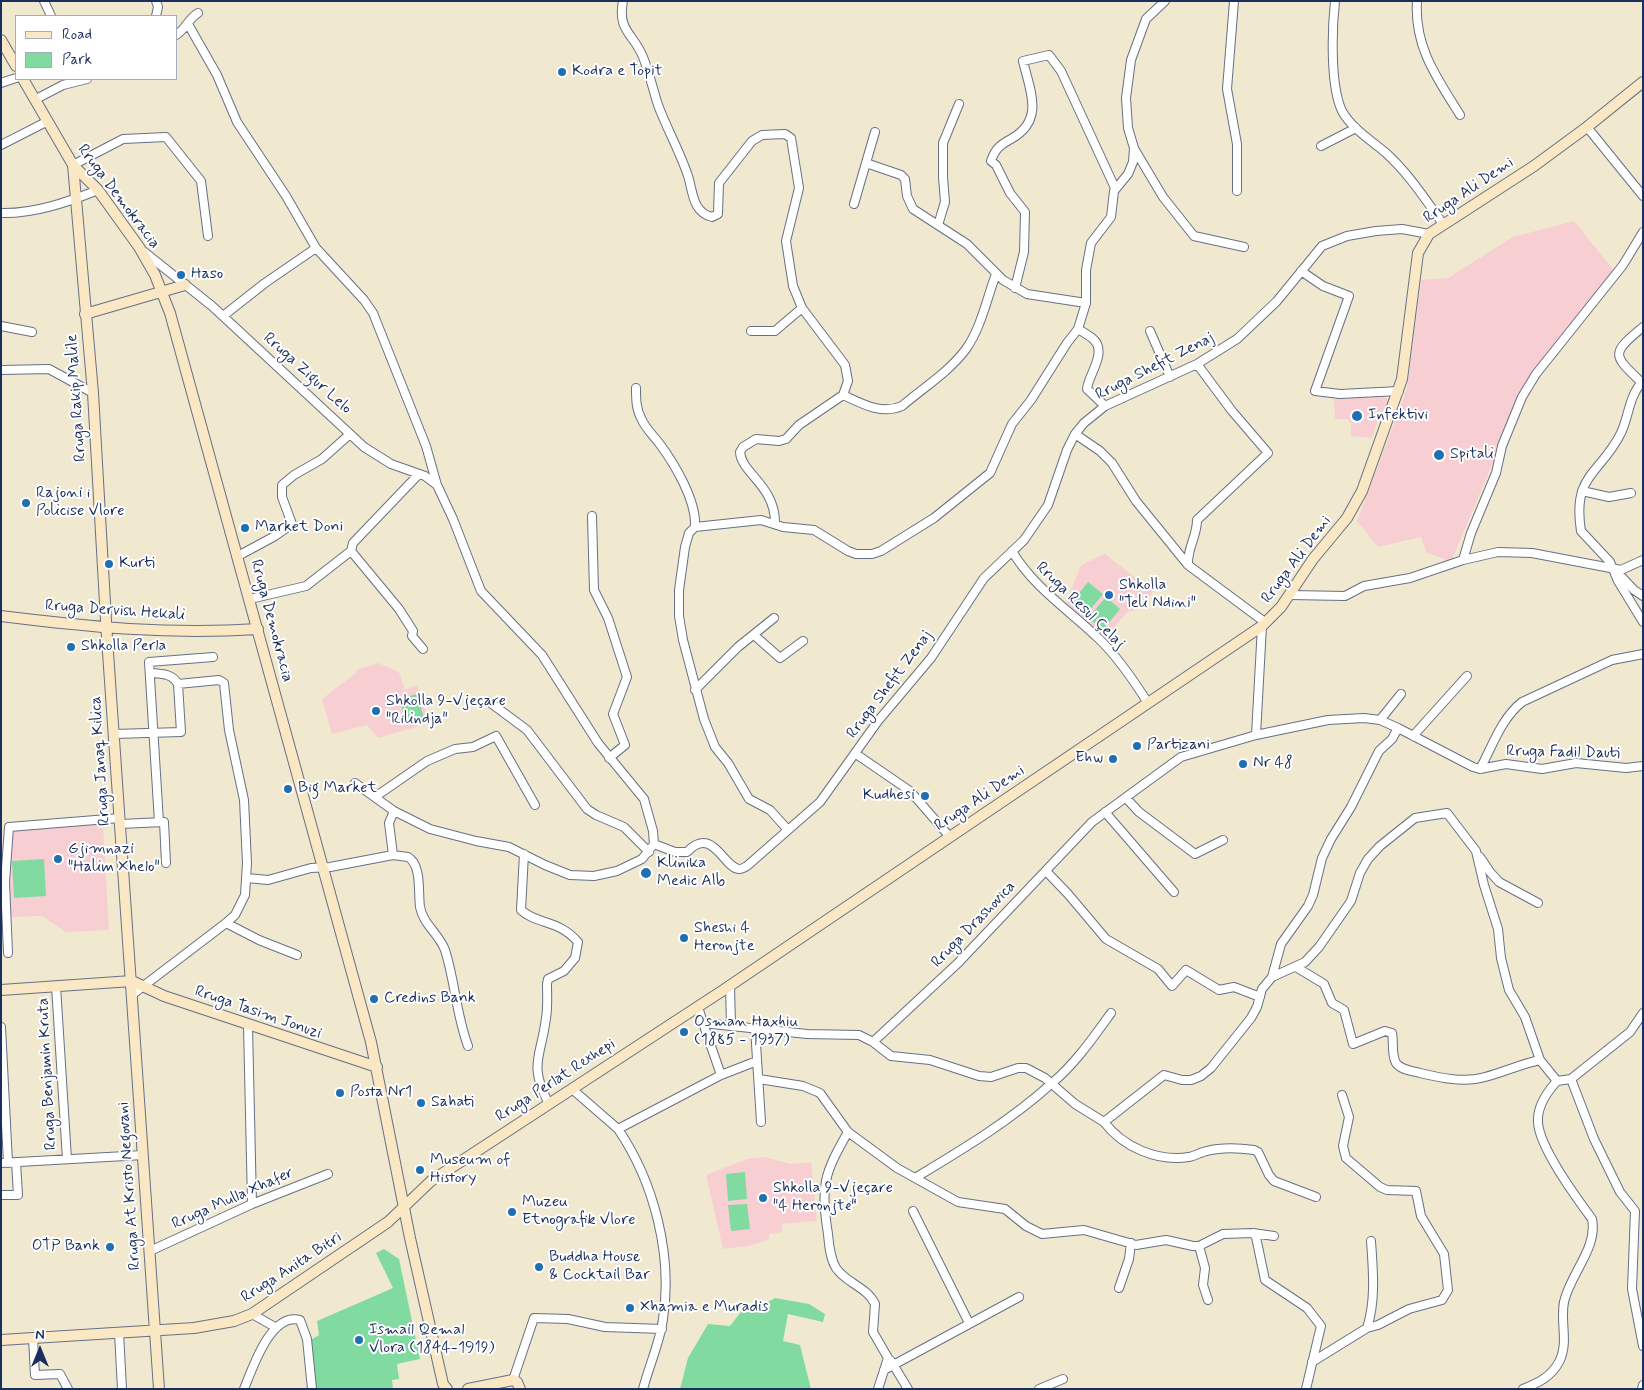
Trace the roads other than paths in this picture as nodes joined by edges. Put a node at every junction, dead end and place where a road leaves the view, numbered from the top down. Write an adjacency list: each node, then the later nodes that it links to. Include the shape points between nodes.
1 (44, 1): 9 (street)
2 (156, 1): 10 (street)
3 (623, 1): 53 (street, via 624,29 643,57 696,204 704,214 712,217 718,214 719,183 752,141 762,135 785,134 791,138 799,196 788,228 786,248)
4 (1165, 1): 29 (street, via 1146,18 1132,60 1126,113)
5 (1234, 1): 34 (street, via 1227,89 1237,144)
6 (1335, 1): 25 (street, via 1334,64 1338,97 1342,110)
7 (1417, 1): 22 (street, via 1418,27 1426,61)
8 (198, 13): 11 (street)
9 (51, 15)
10 (156, 15)
11 (188, 24): 12 (street); 46 (street, via 217,75 237,122)
12 (178, 34)
13 (1, 40): 14 (main road)
14 (15, 64)
15 (15, 78): 19 (street)
16 (25, 80): 20 (main road, Rruga Demokracia)
17 (79, 80): 20 (street)
18 (1643, 82): 24 (main road, Rruga Ali Demi)
19 (1, 84)
20 (36, 99): 23 (main road, Rruga Demokracia)
21 (959, 104): 40 (street, via 943,143 945,202)
22 (1460, 115)
23 (48, 122): 27 (street); 31 (main road, Rruga Demokracia)
24 (1587, 127): 35 (street); 39 (main road, Rruga Ali Demi)
25 (1356, 128): 28 (street); 39 (street, via 1410,178)
26 (875, 132): 30 (street)
27 (1, 145)
28 (1321, 146)
29 (1134, 148): 32 (street, via 1131,169); 45 (street, via 1163,197 1194,236)
30 (866, 163): 37 (street); 40 (street, via 905,178 907,196 913,208)
31 (73, 165): 33 (main road, Rruga Demokracia); 36 (main road, Rruga Rakip Malile); 43 (street, via 123,138 166,137 201,181)
32 (1115, 188): 50 (street, via 1061,71 1049,55 1024,61 1033,101 1031,118 1021,132 997,148 991,161 1025,212 1024,252); 52 (street, via 1111,217 1089,249)
33 (98, 190): 36 (street); 44 (main road, Rruga Demokracia)
34 (1237, 191)
35 (1643, 196)
36 (76, 198): 38 (street, via 22,212); 54 (main road, Rruga Rakip Malile)
37 (854, 204)
38 (1, 213)
39 (1443, 224): 42 (main road, Rruga Ali Demi)
40 (938, 225): 48 (street, via 967,244)
41 (1643, 232): 83 (street, via 1623,265 1536,374 1522,397)
42 (1429, 234): 47 (street, Rruga Shefit Zenaj, via 1402,228 1347,236 1322,246); 67 (main road, Rruga Ali Demi, via 1418,253)
43 (208, 236)
44 (139, 247): 49 (street, Rruga Zigur Lelo); 51 (main road, Rruga Demokracia)
45 (1244, 247)
46 (316, 248): 55 (street); 74 (street, via 372,313 426,446)
47 (1301, 271): 62 (street, Rruga Shefit Zenaj, via 1257,320 1224,348); 67 (street, via 1323,286 1349,296 1315,391 1340,394)
48 (996, 274): 50 (street); 69 (street, via 966,348 902,406 874,408)
49 (185, 285): 51 (main road); 55 (street, Rruga Zigur Lelo)
50 (1015, 288): 52 (street, via 1027,294)
51 (163, 292): 54 (main road); 82 (main road, Rruga Demokracia)
52 (1086, 303): 58 (street)
53 (802, 308): 59 (street, via 775,331); 69 (street, via 845,365 848,380)
54 (85, 314): 68 (main road, Rruga Rakip Malile)
55 (223, 316): 71 (street, Rruga Zigur Lelo)
56 (1, 326): 61 (street)
57 (1643, 327): 65 (street, via 1628,339 1619,354 1624,367)
58 (1078, 330): 70 (street, via 1095,341 1097,365 1087,389); 78 (street, via 1012,424 990,473 934,518 881,551 864,554 848,552 814,530)
59 (751, 331)
60 (1150, 331): 64 (street)
61 (32, 332)
62 (1197, 364): 64 (street, Rruga Shefit Zenaj); 85 (street, via 1268,453 1197,520 1197,533 1188,552)
63 (1, 370): 68 (street, via 49,369)
64 (1170, 377): 70 (street, Rruga Shefit Zenaj)
65 (1642, 381): 75 (street, via 1632,398 1622,432 1585,481)
66 (636, 388): 79 (street, via 641,419 666,453 686,490)
67 (1399, 391): 87 (main road, Rruga Ali Demi, via 1354,506 1338,531 1309,564)
68 (93, 393): 94 (main road, Rruga Rakip Malile)
69 (843, 394): 78 (street, via 782,441 756,440 740,452 773,504)
70 (1105, 406): 72 (street, Rruga Shefit Zenaj)
71 (350, 434): 73 (street, Rruga Zigur Lelo, via 376,456); 82 (street, via 322,459 282,485 282,497 292,524)
72 (1075, 434): 81 (street, Rruga Shefit Zenaj, via 1048,505 1024,540); 85 (street, via 1112,463 1136,501)
73 (419, 474): 74 (street, Rruga Zigur Lelo); 80 (street, via 352,543)
74 (437, 485): 115 (street, via 481,591 542,655)
75 (1582, 491): 76 (street, via 1609,497); 86 (street, via 1579,505 1581,531 1605,555)
76 (1631, 494)
77 (592, 516): 115 (street, via 594,590 604,609 627,677 613,714 625,745)
78 (775, 524): 79 (street, via 753,519)
79 (695, 527): 104 (street, via 687,539 681,570 680,629)
80 (351, 551): 89 (street, via 306,586); 98 (street, via 399,609 413,631 412,636)
81 (1012, 551): 107 (street, Rruga Resul Çelaj, via 1031,579 1101,641); 114 (street, Rruga Shefit Zenaj, via 978,586 932,658 878,721)
82 (238, 556): 89 (main road, Rruga Demokracia)
83 (1463, 560): 86 (street, via 1498,552 1532,553); 87 (street, via 1410,578 1364,586 1345,596)
84 (1643, 560): 86 (street, via 1623,570)
85 (1188, 565): 93 (street)
86 (1613, 569): 88 (street); 92 (street)
87 (1290, 595): 93 (main road, Rruga Ali Demi)
88 (1643, 596)
89 (250, 599): 95 (main road, Rruga Demokracia)
90 (1, 616): 94 (main road, Rruga Dervish Hekali)
91 (774, 618): 96 (street)
92 (1643, 622)
93 (1264, 624): 107 (main road, Rruga Ali Demi); 112 (street)
94 (106, 629): 95 (main road, Rruga Dervish Hekali, via 166,632); 111 (main road, Rruga Janaq Kilica)
95 (258, 629): 135 (main road, Rruga Demokracia)
96 (754, 635): 97 (street, via 780,658); 104 (street)
97 (803, 641)
98 (423, 649)
99 (1643, 654): 117 (street, via 1612,660 1522,702 1503,724)
100 (213, 657): 101 (street, via 149,662)
101 (150, 673): 103 (street, via 172,676); 110 (street)
102 (1466, 676): 113 (street)
103 (178, 684): 110 (street, via 181,732); 137 (street, via 219,680 224,683 228,730 244,800)
104 (695, 690): 126 (street, via 715,747 744,791 756,804 770,810)
105 (1401, 694): 108 (street)
106 (488, 701): 131 (street, via 527,730 587,809 624,828)
107 (1148, 703): 127 (main road, Rruga Ali Demi)
108 (1380, 720): 109 (street, Rruga Fadil Dauti); 112 (street, Rruga Fadil Dauti, via 1328,720)
109 (1398, 728): 113 (street, Rruga Fadil Dauti); 145 (street, via 1379,751 1351,808 1331,839 1322,858 1313,895 1281,944)
110 (154, 732): 111 (street); 125 (street)
111 (114, 734): 124 (main road, Rruga Janaq Kilica)
112 (1256, 735): 120 (street, Rruga Drashovica, via 1181,757)
113 (1413, 736): 117 (street, Rruga Fadil Dauti)
114 (856, 754): 126 (street, Rruga Shefit Zenaj, via 820,802); 127 (street, via 910,791)
115 (609, 758): 129 (street, via 644,798)
116 (1643, 766): 117 (street, Rruga Fadil Dauti, via 1626,768 1576,763 1542,769 1506,764)
117 (1480, 768)
118 (355, 783): 119 (street)
119 (374, 797): 121 (street, via 427,761 455,749 473,747 496,736); 122 (street)
120 (1126, 798): 123 (street, Rruga Drashovica); 128 (street, via 1195,854)
121 (535, 805)
122 (394, 811): 132 (street, via 430,829 500,844); 133 (street, via 389,823)
123 (1105, 812): 136 (street, Rruga Drashovica, via 1071,842); 139 (street)
124 (120, 821): 125 (street); 138 (street, via 9,826); 146 (main road, Rruga Janaq Kilica)
125 (160, 822): 134 (street, via 164,822)
126 (788, 830): 129 (street, Rruga Shefit Zenaj, via 747,866 739,869 706,844 694,845 687,852 675,852)
127 (950, 837): 147 (main road, Rruga Ali Demi)
128 (1223, 840)
129 (654, 844): 131 (street)
130 (1476, 851): 140 (street, via 1499,882); 144 (street, via 1447,813 1415,818 1368,858 1351,900 1337,923 1320,947); 164 (street, via 1498,929 1505,978 1525,1017)
131 (649, 852): 132 (street, via 630,866 594,876 570,875)
132 (524, 854): 174 (street, via 521,910 567,930 578,942 575,958 547,984 546,1019 536,1061 540,1086)
133 (393, 856): 135 (street); 162 (street, via 408,857 415,866 421,909 445,949 460,1024)
134 (166, 863)
135 (322, 867): 137 (street, via 268,880); 165 (main road, Rruga Demokracia)
136 (1046, 871): 152 (street, via 1106,939 1158,969 1172,986 1186,970 1219,990 1234,987); 161 (street, Rruga Drashovica, via 958,963)
137 (247, 878): 141 (street, via 241,904)
138 (3, 882): 142 (street)
139 (1174, 892)
140 (1538, 903)
141 (226, 923): 143 (street); 149 (street)
142 (8, 953)
143 (297, 955)
144 (1296, 967): 145 (street); 164 (street, via 1324,984 1332,1003 1344,1010 1353,1044 1385,1031 1392,1032 1394,1060 1407,1070 1464,1080)
145 (1272, 976): 152 (street)
146 (132, 982): 148 (main road); 149 (main road, Rruga Tasim Jonuzi); 151 (main road, Rruga At Kristo Negovani)
147 (730, 985): 153 (main road, Rruga Perlat Rexhepi); 157 (street)
148 (56, 986): 150 (main road); 180 (street, Rruga Benjamin Kruta)
149 (143, 987): 151 (street); 158 (main road, Rruga Tasim Jonuzi)
150 (1, 990)
151 (133, 994): 179 (main road, Rruga At Kristo Negovani)
152 (1260, 997): 176 (street, via 1258,1008 1211,1068 1191,1080 1164,1075)
153 (698, 1006): 156 (street); 171 (main road, Rruga Perlat Rexhepi)
154 (1111, 1013): 170 (street, via 1078,1057)
155 (1643, 1013): 168 (street, via 1630,1032)
156 (703, 1023): 157 (street); 166 (street)
157 (731, 1025): 160 (street)
158 (248, 1026): 165 (main road, Rruga Tasim Jonuzi); 186 (street)
159 (1, 1027): 172 (street)
160 (755, 1028): 161 (street, via 859,1036); 163 (street)
161 (873, 1042): 170 (street, via 898,1058 924,1059 990,1077 1026,1068)
162 (468, 1046)
163 (757, 1060): 166 (street); 167 (street)
164 (1540, 1060): 169 (street)
165 (377, 1067): 187 (main road, Rruga Demokracia)
166 (721, 1075): 177 (street)
167 (759, 1079): 175 (street); 178 (street, via 803,1086 820,1093)
168 (1571, 1080): 169 (street); 207 (street, via 1594,1139 1620,1192 1636,1216 1632,1289)
169 (1557, 1081): 228 (street, via 1548,1090 1539,1112 1541,1135 1592,1219 1593,1226 1588,1247 1564,1301 1561,1358 1550,1375)
170 (1052, 1084): 176 (street, via 1075,1104); 183 (street, via 1003,1124)
171 (572, 1089): 174 (main road, Rruga Perlat Rexhepi); 177 (street)
172 (3, 1091): 181 (street)
173 (1342, 1095): 201 (street, via 1348,1117 1343,1146 1346,1158 1380,1187 1416,1191 1421,1216 1444,1254 1448,1278 1448,1290 1442,1300 1409,1309)
174 (549, 1104): 187 (main road, Rruga Perlat Rexhepi, via 431,1181)
175 (761, 1122)
176 (1104, 1122): 185 (street, via 1124,1142 1156,1155 1189,1157 1222,1149 1254,1150 1274,1181)
177 (618, 1129): 202 (street, via 638,1163 659,1225 665,1279)
178 (848, 1132): 183 (street); 208 (street, via 825,1177 823,1206 829,1241 836,1268 873,1299 876,1311 873,1332)
179 (143, 1155): 180 (street); 194 (main road, Rruga At Kristo Negovani)
180 (67, 1159): 181 (street)
181 (9, 1163): 184 (street, via 18,1195)
182 (328, 1174): 186 (street, Rruga Mulla Xhafer)
183 (915, 1178): 192 (street, via 958,1202 1005,1209 1042,1234 1084,1230)
184 (1, 1196)
185 (1316, 1197)
186 (252, 1204): 194 (street, Rruga Mulla Xhafer)
187 (404, 1208): 198 (main road, Rruga Anita Bitri); 215 (main road, Rruga Demokracia)
188 (913, 1211): 199 (street)
189 (1253, 1233): 190 (street); 193 (street, via 1223,1234); 209 (street, via 1266,1280 1301,1303 1318,1321 1320,1332)
190 (1274, 1236)
191 (1371, 1241): 201 (street, via 1374,1280)
192 (1131, 1244): 193 (street, via 1166,1240); 195 (street)
193 (1199, 1246): 197 (street)
194 (150, 1251): 203 (main road, Rruga At Kristo Negovani)
195 (1119, 1288)
196 (1019, 1297): 199 (street)
197 (1208, 1300)
198 (252, 1314): 200 (street); 203 (main road, Rruga Anita Bitri, via 216,1326)
199 (969, 1323): 210 (street)
200 (275, 1327): 219 (street); 220 (street, via 287,1319 303,1325)
201 (1367, 1328): 209 (street)
202 (662, 1329): 213 (street, via 605,1327 568,1319 534,1318); 223 (street)
203 (155, 1332): 204 (main road, Rruga Anita Bitri); 218 (main road, Rruga At Kristo Negovani)
204 (119, 1334): 205 (main road, Rruga Anita Bitri); 217 (street)
205 (34, 1338): 206 (main road, Rruga Anita Bitri); 216 (street, via 36,1375 60,1374)
206 (1, 1340)
207 (1643, 1346)
208 (887, 1355): 210 (street); 211 (street)
209 (1312, 1362): 227 (street)
210 (893, 1364): 211 (street); 225 (street)
211 (884, 1370): 224 (street)
212 (1063, 1379): 226 (street)
213 (513, 1380): 221 (main road); 222 (main road)
214 (1643, 1385): 229 (street)
215 (445, 1386)
216 (68, 1389)
217 (122, 1389)
218 (159, 1389)
219 (244, 1389)
220 (312, 1389)
221 (468, 1389)
222 (520, 1389)
223 (643, 1389)
224 (878, 1389)
225 (908, 1389)
226 (1039, 1389)
227 (1306, 1389)
228 (1523, 1389)
229 (1642, 1389)

